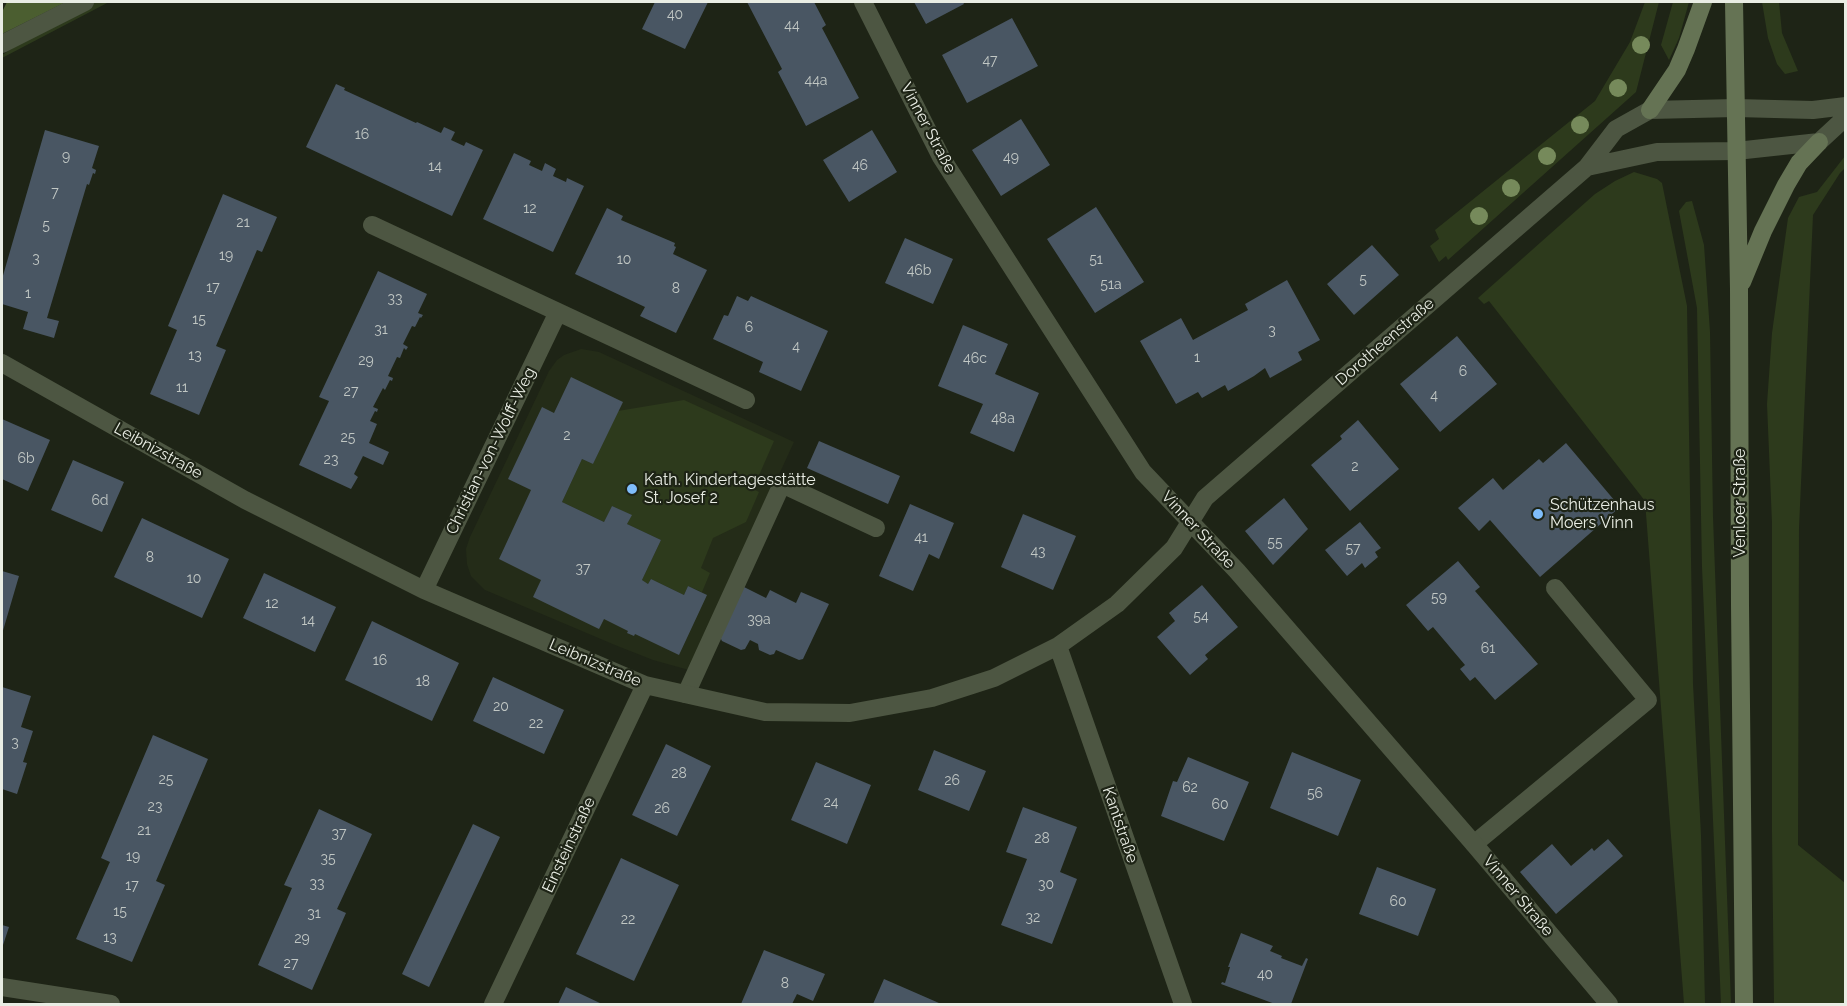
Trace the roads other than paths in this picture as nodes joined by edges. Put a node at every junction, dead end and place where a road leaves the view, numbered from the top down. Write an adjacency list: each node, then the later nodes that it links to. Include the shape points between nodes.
1 (85, 2): 5 (street)
2 (863, 2): 18 (street, Vinner Straße, via 941,157 1143,472)
3 (1703, 2): 8 (main road, via 1677,70)
4 (1734, 2): 7 (main road, Venloer Straße)
5 (2, 44)
6 (1845, 106): 7 (street, Dorotheenstraße, via 1813,110)
7 (1736, 108): 8 (street, Dorotheenstraße); 11 (main road, Venloer Straße)
8 (1650, 110): 12 (street, Dorotheenstraße, via 1616,129)
9 (1845, 117): 10 (street)
10 (1819, 142): 11 (street, Dorotheenstraße); 14 (main road, via 1799,163 1786,185)
11 (1736, 151): 12 (street, Dorotheenstraße, via 1658,152); 14 (main road, Venloer Straße)
12 (1587, 167): 18 (street, Dorotheenstraße, via 1206,498)
13 (372, 225): 15 (street)
14 (1739, 289): 31 (main road, Venloer Straße)
15 (558, 312): 17 (street); 21 (street, Christian-von-Wolff-Weg)
16 (2, 363): 21 (street, Leibnizstraße, via 245,500)
17 (746, 399)
18 (1191, 522): 22 (street, Leibnizstraße, via 1174,548 1117,604); 25 (street, Vinner Straße)
19 (876, 528): 24 (street, via 782,484)
20 (1555, 588): 25 (street, via 1647,700)
21 (424, 590): 23 (street, Leibnizstraße)
22 (1058, 646): 24 (street, Leibnizstraße, via 994,678 932,698 850,713 765,712); 29 (street, Kantstraße)
23 (645, 685): 24 (street, Leibnizstraße); 28 (street, Einsteinstraße)
24 (686, 694)
25 (1474, 844): 30 (street, Vinner Straße)
26 (2, 987): 27 (street)
27 (111, 1005)
28 (493, 1005)
29 (1183, 1005)
30 (1609, 1005)
31 (1744, 1005)

